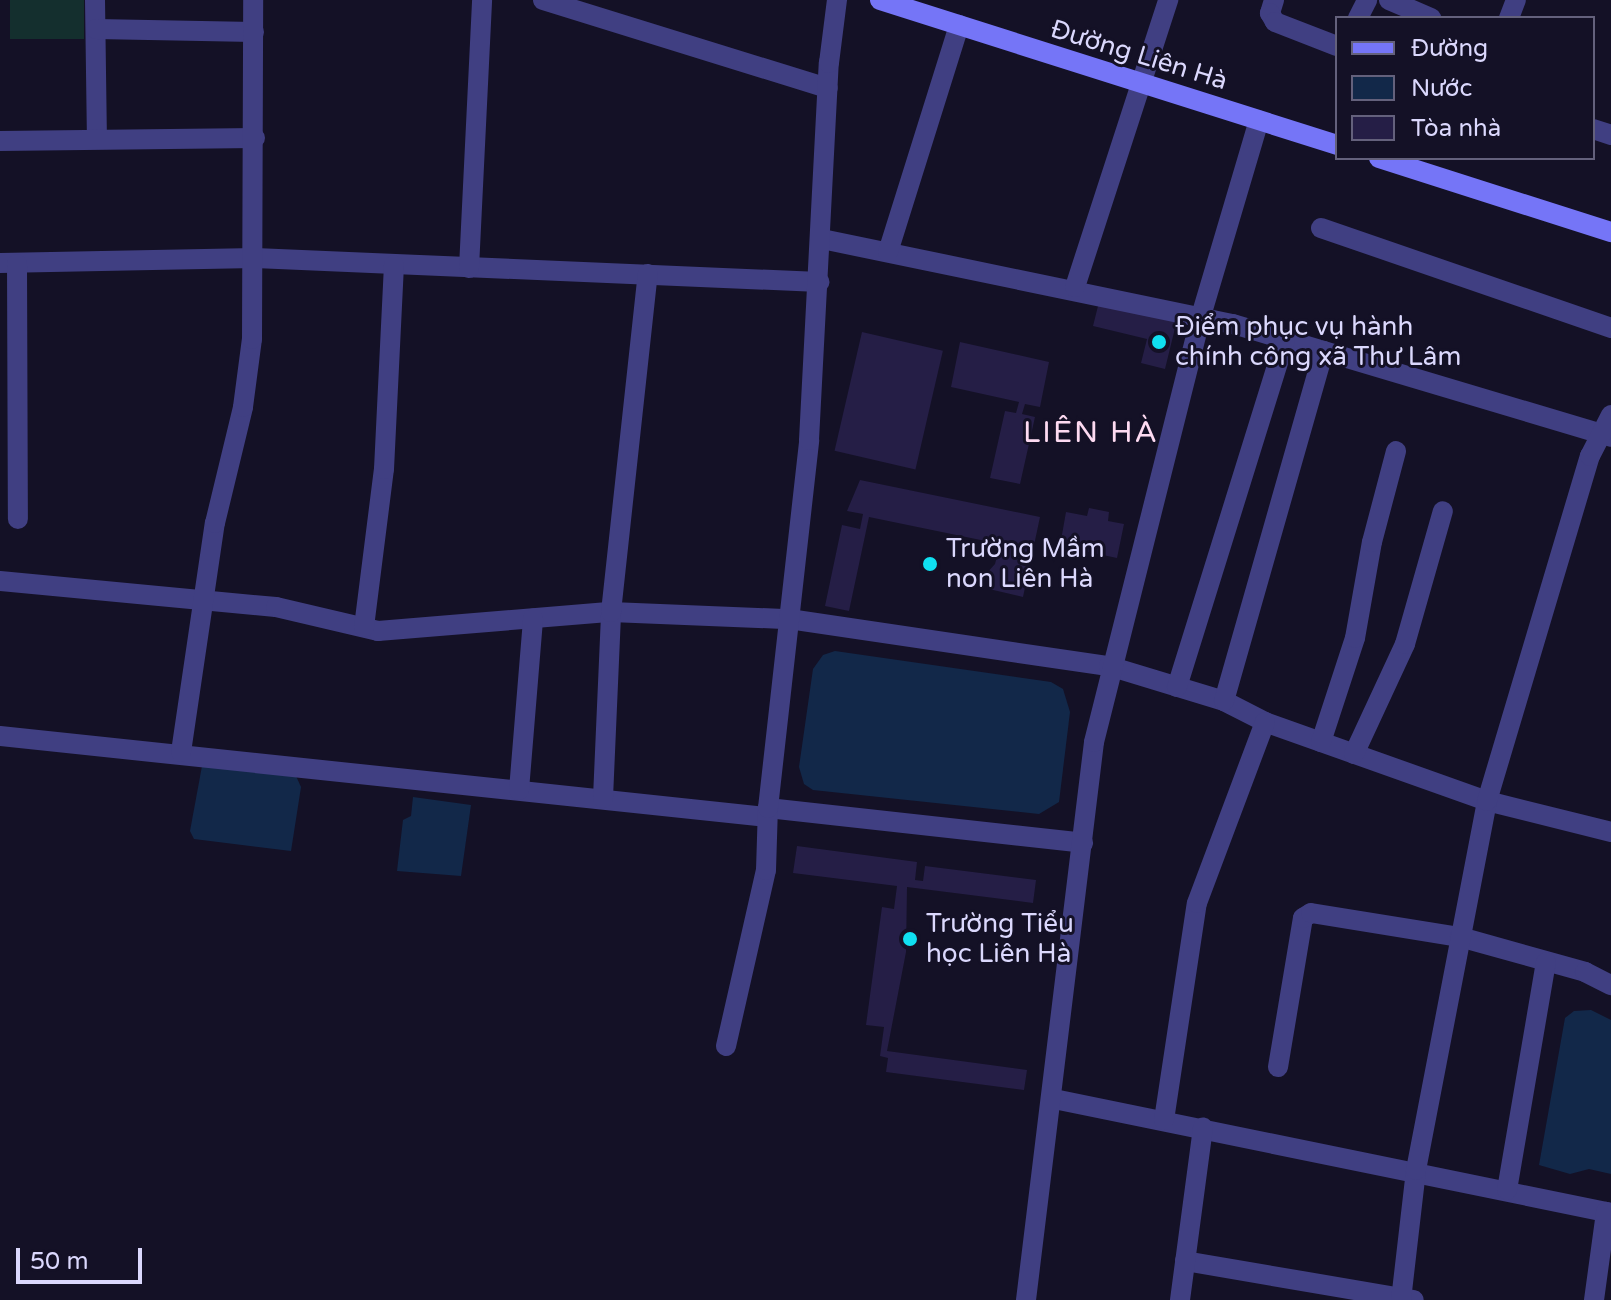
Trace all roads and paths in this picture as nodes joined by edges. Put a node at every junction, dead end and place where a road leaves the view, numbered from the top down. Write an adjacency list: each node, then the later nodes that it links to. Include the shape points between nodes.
1 (95, 0): 12 (street)
2 (253, 0): 13 (street)
3 (482, 0): 30 (street)
4 (543, 0): 16 (street)
5 (837, 0): 16 (street)
6 (880, 0): 11 (main road, Đường Liên Hà)
7 (1167, 0): 15 (street)
8 (1274, 0): 14 (street, via 1270,13 1275,22)
9 (1389, 0): 10 (street)
10 (1426, 16)
11 (959, 25): 15 (main road, Đường Liên Hà); 26 (street)
12 (96, 29): 13 (street); 18 (street)
13 (254, 32): 19 (street)
14 (1335, 45)
15 (1140, 83): 17 (main road, Đường Liên Hà); 33 (street)
16 (828, 88): 25 (street)
17 (1259, 120): 21 (main road, Đường Liên Hà); 34 (street)
18 (97, 138): 19 (street); 20 (street)
19 (255, 138): 27 (street)
20 (0, 141)
21 (1335, 144)
22 (1385, 160): 24 (main road)
23 (1321, 228): 35 (street)
24 (1611, 232)
25 (822, 239): 26 (street); 32 (street)
26 (888, 252): 33 (street)
27 (255, 258): 28 (street); 29 (street); 44 (street, via 243,407)
28 (9, 263): 42 (street)
29 (394, 265): 30 (street); 48 (street, via 384,469)
30 (469, 268): 31 (street)
31 (648, 274): 32 (street); 45 (street)
32 (819, 282): 47 (street)
33 (1075, 287): 34 (street)
34 (1201, 316): 36 (street); 49 (street)
35 (1611, 328)
36 (1285, 341): 37 (street); 50 (street)
37 (1324, 351): 39 (street); 51 (street)
38 (1611, 415): 39 (street)
39 (1606, 436): 59 (street, via 1585,469)
40 (1396, 451): 54 (street, via 1355,638)
41 (1443, 511): 56 (street, via 1405,644)
42 (18, 519)
43 (0, 581): 44 (street)
44 (203, 599): 48 (street, via 313,613); 55 (street)
45 (611, 612): 46 (street); 47 (street); 58 (street)
46 (533, 619): 48 (street, via 459,628); 57 (street)
47 (789, 619): 49 (street); 60 (street)
48 (364, 627)
49 (1109, 666): 50 (street); 62 (street)
50 (1177, 687): 51 (street)
51 (1224, 701): 52 (street)
52 (1265, 722): 54 (street); 69 (street, via 1197,903)
53 (0, 736): 55 (street)
54 (1321, 742): 56 (street)
55 (181, 752): 57 (street)
56 (1354, 754): 59 (street)
57 (519, 790): 58 (street)
58 (603, 798): 60 (street)
59 (1487, 801): 61 (street); 63 (street)
60 (767, 813): 62 (street); 66 (street, via 766,870)
61 (1611, 832)
62 (1083, 843): 68 (street)
63 (1460, 937): 64 (street); 67 (street, via 1307,914); 71 (street)
64 (1546, 962): 65 (street); 72 (street)
65 (1611, 985)
66 (726, 1046)
67 (1278, 1067)
68 (1054, 1099): 69 (street); 76 (street)
69 (1164, 1120): 70 (street)
70 (1203, 1128): 71 (street); 74 (street)
71 (1416, 1170): 72 (street); 75 (street)
72 (1507, 1190): 73 (street)
73 (1608, 1213): 78 (street)
74 (1185, 1261): 75 (street); 77 (street)
75 (1406, 1299)
76 (1026, 1300)
77 (1180, 1300)
78 (1594, 1300)

